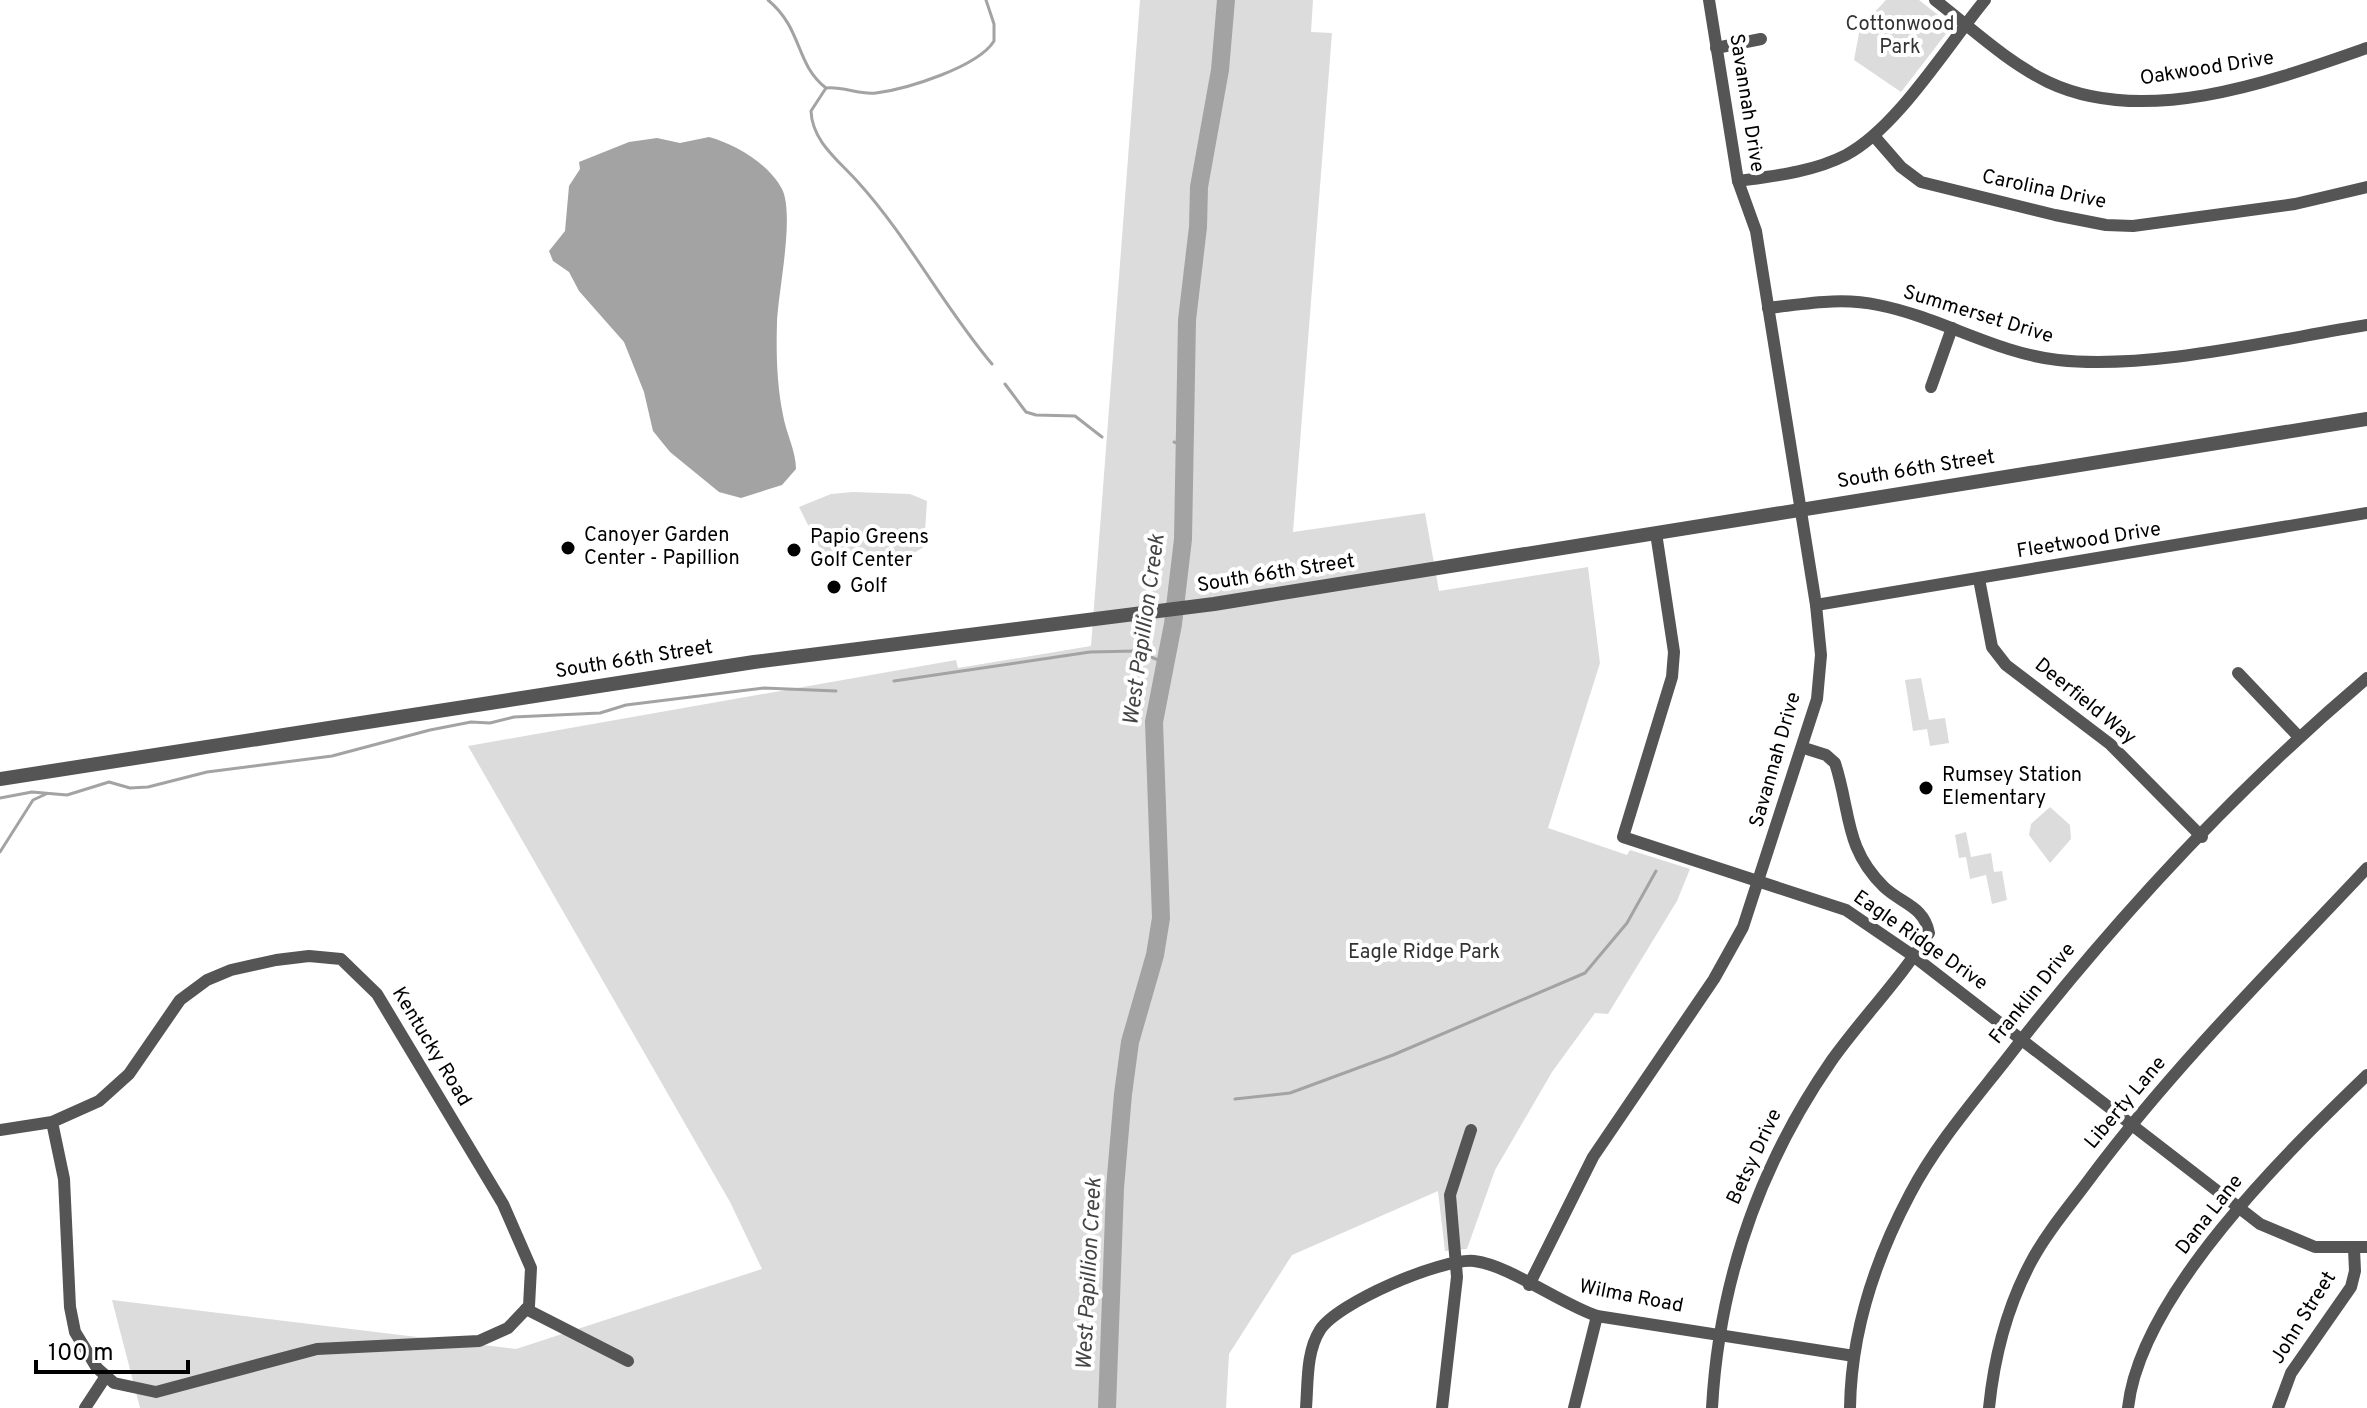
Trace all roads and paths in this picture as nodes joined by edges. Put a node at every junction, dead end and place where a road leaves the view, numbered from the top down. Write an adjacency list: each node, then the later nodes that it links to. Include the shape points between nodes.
1 (1709, 0): 6 (street, Savannah Drive)
2 (1935, 0): 4 (street, Oakwood Drive)
3 (1985, 0): 4 (street)
4 (1966, 24): 7 (street, Oakwood Drive, via 2050,83 2112,101 2175,98 2261,83); 8 (street)
5 (1761, 39): 6 (street)
6 (1716, 48): 9 (street, Savannah Drive)
7 (2367, 48)
8 (1874, 136): 9 (street, via 1824,164); 10 (street, Carolina Drive, via 1921,182 2106,225 2169,223)
9 (1738, 181): 11 (street, Savannah Drive, via 1756,231)
10 (2367, 187)
11 (1768, 308): 13 (street, Summerset Drive, via 1817,302 1878,305); 16 (street, Savannah Drive)
12 (2367, 325): 13 (street, Summerset Drive, via 2093,363 2028,355)
13 (1952, 328): 14 (street)
14 (1931, 387)
15 (2367, 419): 16 (street, South 66th Street)
16 (1800, 508): 18 (street, South 66th Street); 20 (street, Savannah Drive)
17 (2367, 513): 19 (street, Fleetwood Drive)
18 (1656, 533): 25 (street, South 66th Street, via 1214,604 768,660); 28 (street, Eagle Ridge Drive, via 1674,652 1672,677 1623,837)
19 (1979, 579): 20 (street, Fleetwood Drive); 26 (street, Deerfield Way, via 1992,647 2006,665 2110,744)
20 (1816, 605): 24 (street, Savannah Drive, via 1821,655)
21 (2238, 673): 23 (street)
22 (2367, 678): 23 (street, Franklin Drive)
23 (2298, 736): 26 (street, Franklin Drive)
24 (1804, 748): 28 (street, Savannah Drive); 29 (street, Betsy Drive, via 1835,763 1850,838 1861,860 1885,888 1927,921 1929,933)
25 (0, 779)
26 (2202, 837): 30 (street, Franklin Drive, via 2076,970)
27 (2367, 868): 33 (street, Liberty Lane)
28 (1760, 880): 29 (street, Eagle Ridge Drive, via 1846,910); 39 (street, Savannah Drive, via 1743,927 1714,979 1593,1157)
29 (1912, 955): 30 (street, Eagle Ridge Drive); 42 (street, Betsy Drive, via 1833,1058 1769,1167 1744,1232)
30 (2021, 1041): 33 (street, Eagle Ridge Drive); 43 (street, Franklin Drive, via 1911,1192 1869,1290)
31 (2367, 1075): 36 (street, Dana Lane)
32 (52, 1122): 34 (street, Kentucky Road); 40 (street, Kentucky Road, via 115,1090 193,987 231,970 276,960 341,959 377,994 503,1204 531,1268); 45 (street, via 64,1179 75,1332)
33 (2132, 1124): 36 (street, Eagle Ridge Drive); 52 (street, Liberty Lane, via 2031,1262 2001,1340)
34 (0, 1130)
35 (1471, 1130): 38 (street, via 1450,1195)
36 (2239, 1208): 37 (street, Eagle Ridge Drive, via 2282,1236 2315,1247); 53 (street, Dana Lane, via 2148,1337)
37 (2360, 1248): 54 (street, John Street, via 2351,1287 2291,1373)
38 (1457, 1262): 39 (street, Wilma Road, via 1491,1265); 47 (street, Wilma Road, via 1368,1297 1321,1327 1313,1342); 48 (street)
39 (1529, 1285): 41 (street, Wilma Road)
40 (526, 1309): 44 (street); 45 (street, via 508,1328 479,1341 317,1349 172,1390 134,1389)
41 (1597, 1316): 42 (street, Wilma Road); 49 (street)
42 (1719, 1334): 43 (street, Wilma Road); 50 (street, Betsy Drive)
43 (1854, 1356): 51 (street, Franklin Drive)
44 (628, 1361)
45 (106, 1376): 46 (street)
46 (85, 1408)
47 (1306, 1408)
48 (1442, 1408)
49 (1574, 1408)
50 (1712, 1408)
51 (1850, 1408)
52 (1989, 1408)
53 (2128, 1408)
54 (2278, 1408)

